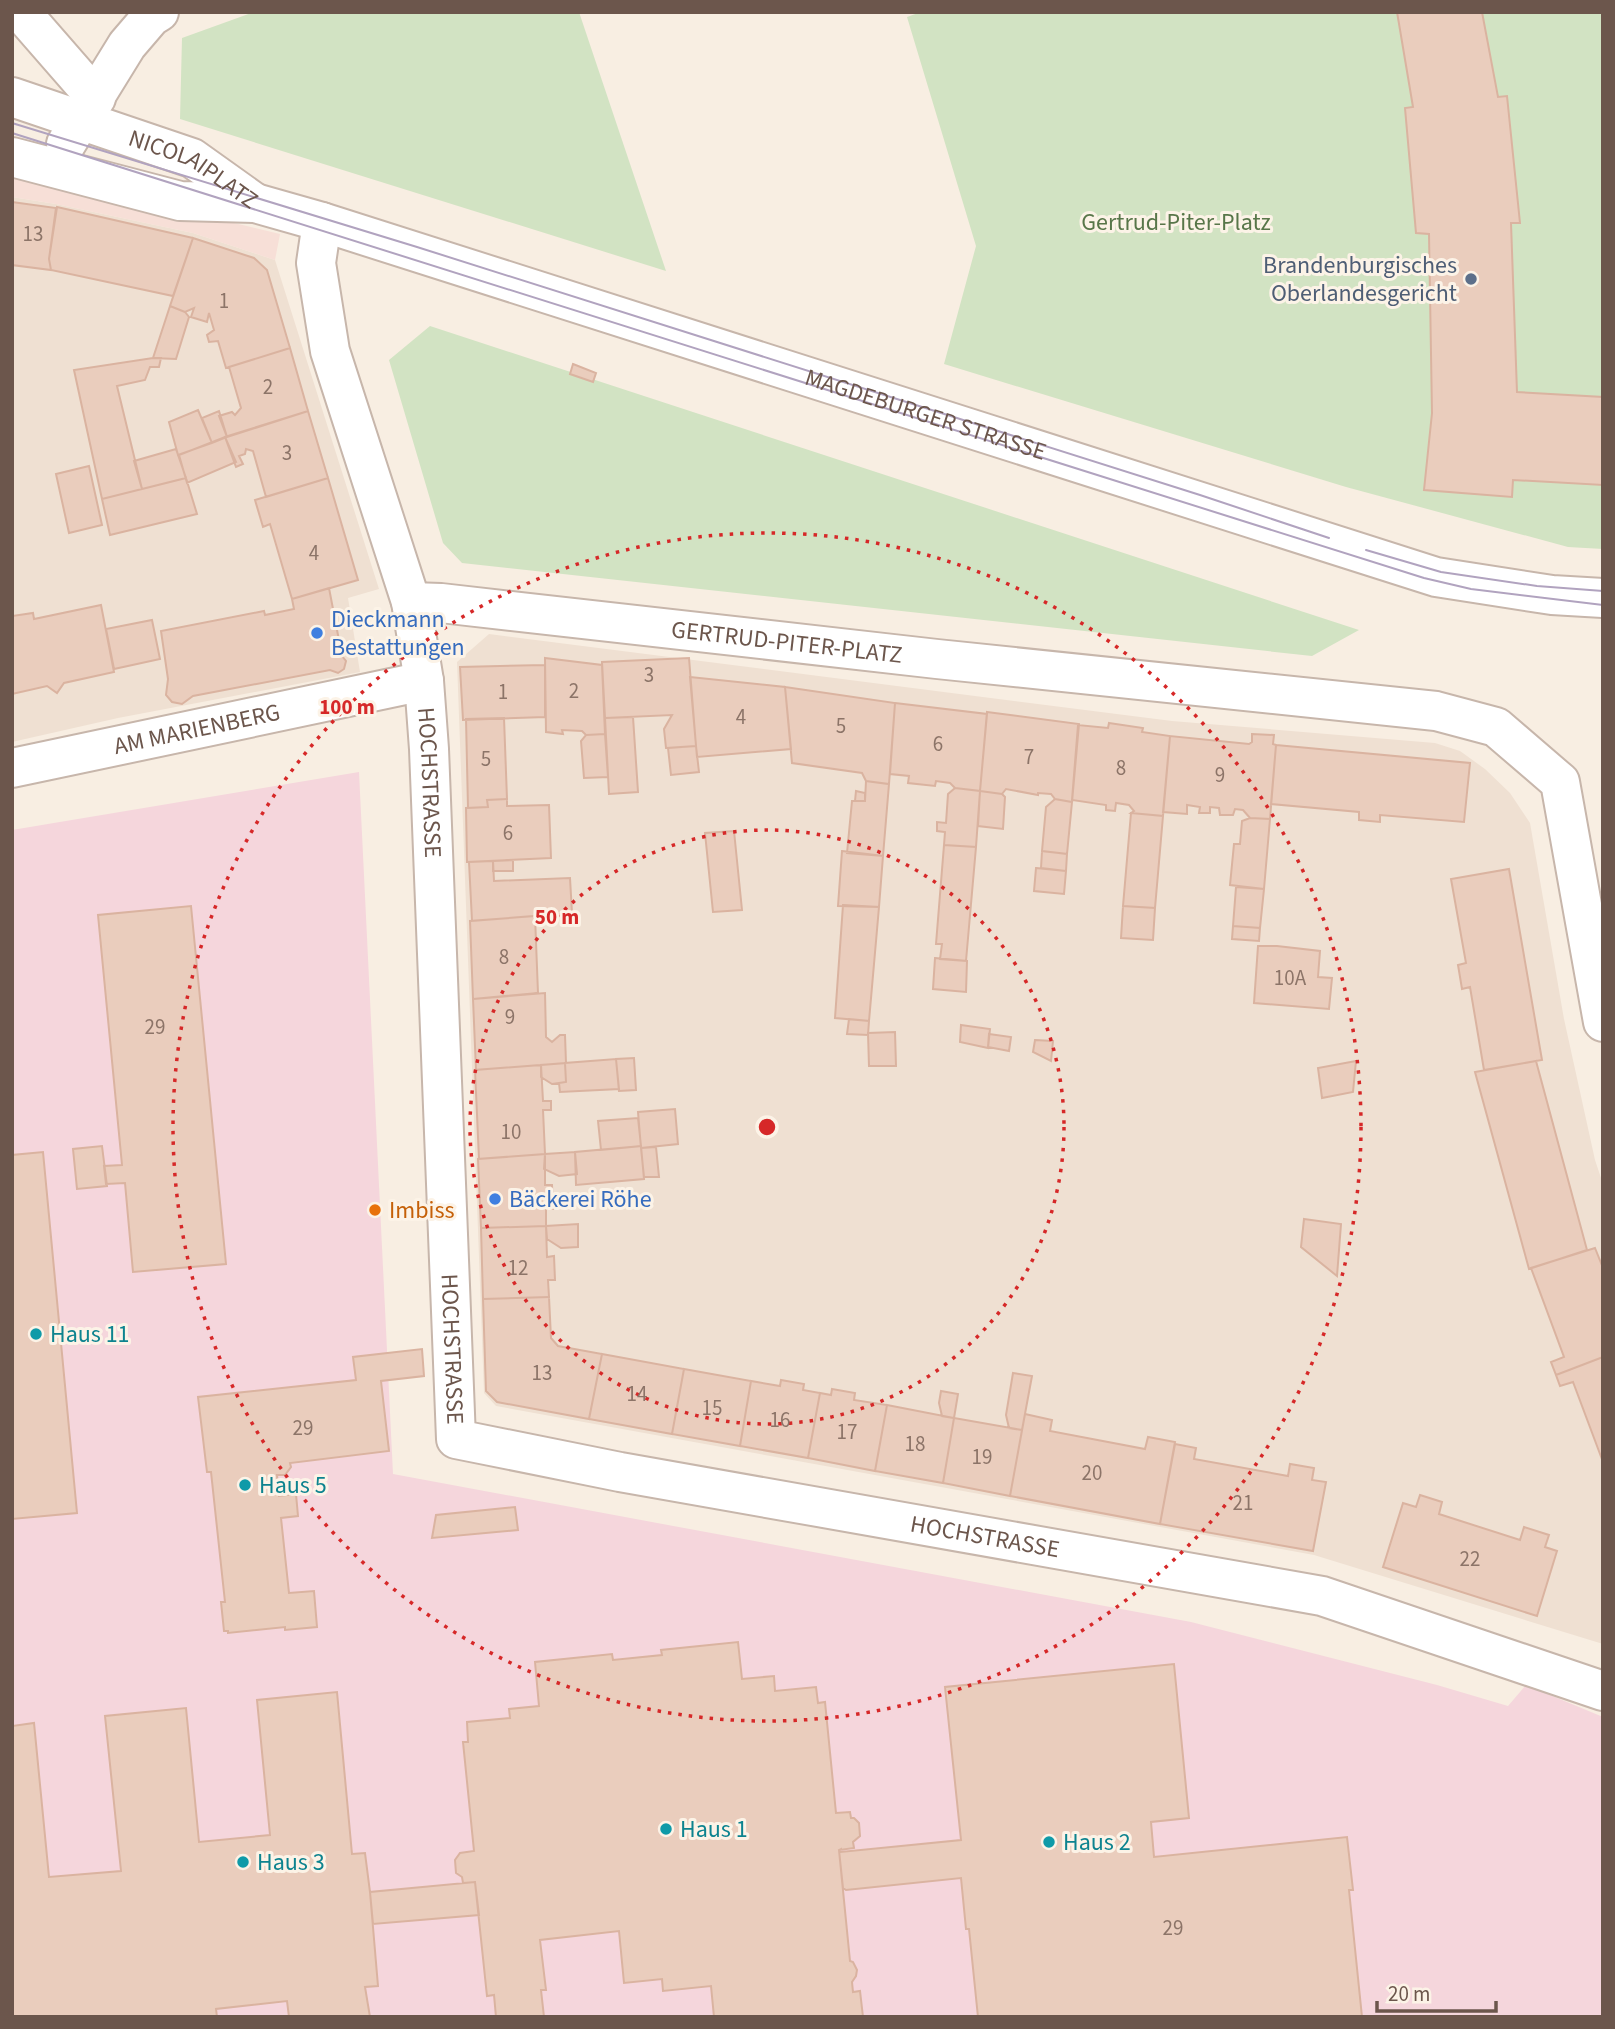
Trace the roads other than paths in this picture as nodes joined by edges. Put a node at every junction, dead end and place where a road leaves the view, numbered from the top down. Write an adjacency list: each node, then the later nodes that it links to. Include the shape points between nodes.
1 (22, 12): 4 (street, NICOLAIPLATZ)
2 (159, 12): 4 (street, via 127,45)
3 (12, 97): 4 (street, NICOLAIPLATZ)
4 (89, 110): 6 (street); 7 (street, NICOLAIPLATZ, via 192,158)
5 (12, 156): 6 (street, NICOLAIPLATZ)
6 (53, 166): 7 (street, NICOLAIPLATZ, via 180,201)
7 (255, 202): 8 (street, MAGDEBURGER STRASSE)
8 (322, 222): 9 (street, MAGDEBURGER STRASSE, via 1436,577); 10 (street, HOCHSTRASSE, via 316,263 330,351)
9 (1603, 598)
10 (411, 602): 11 (street, HOCHSTRASSE); 13 (street, GERTRUD-PITER-PLATZ, via 1436,710 1496,727 1560,782)
11 (424, 681): 12 (street, AM MARIENBERG); 14 (street, HOCHSTRASSE, via 456,1439 1322,1596)
12 (12, 768)
13 (1603, 1022)
14 (1603, 1690)

